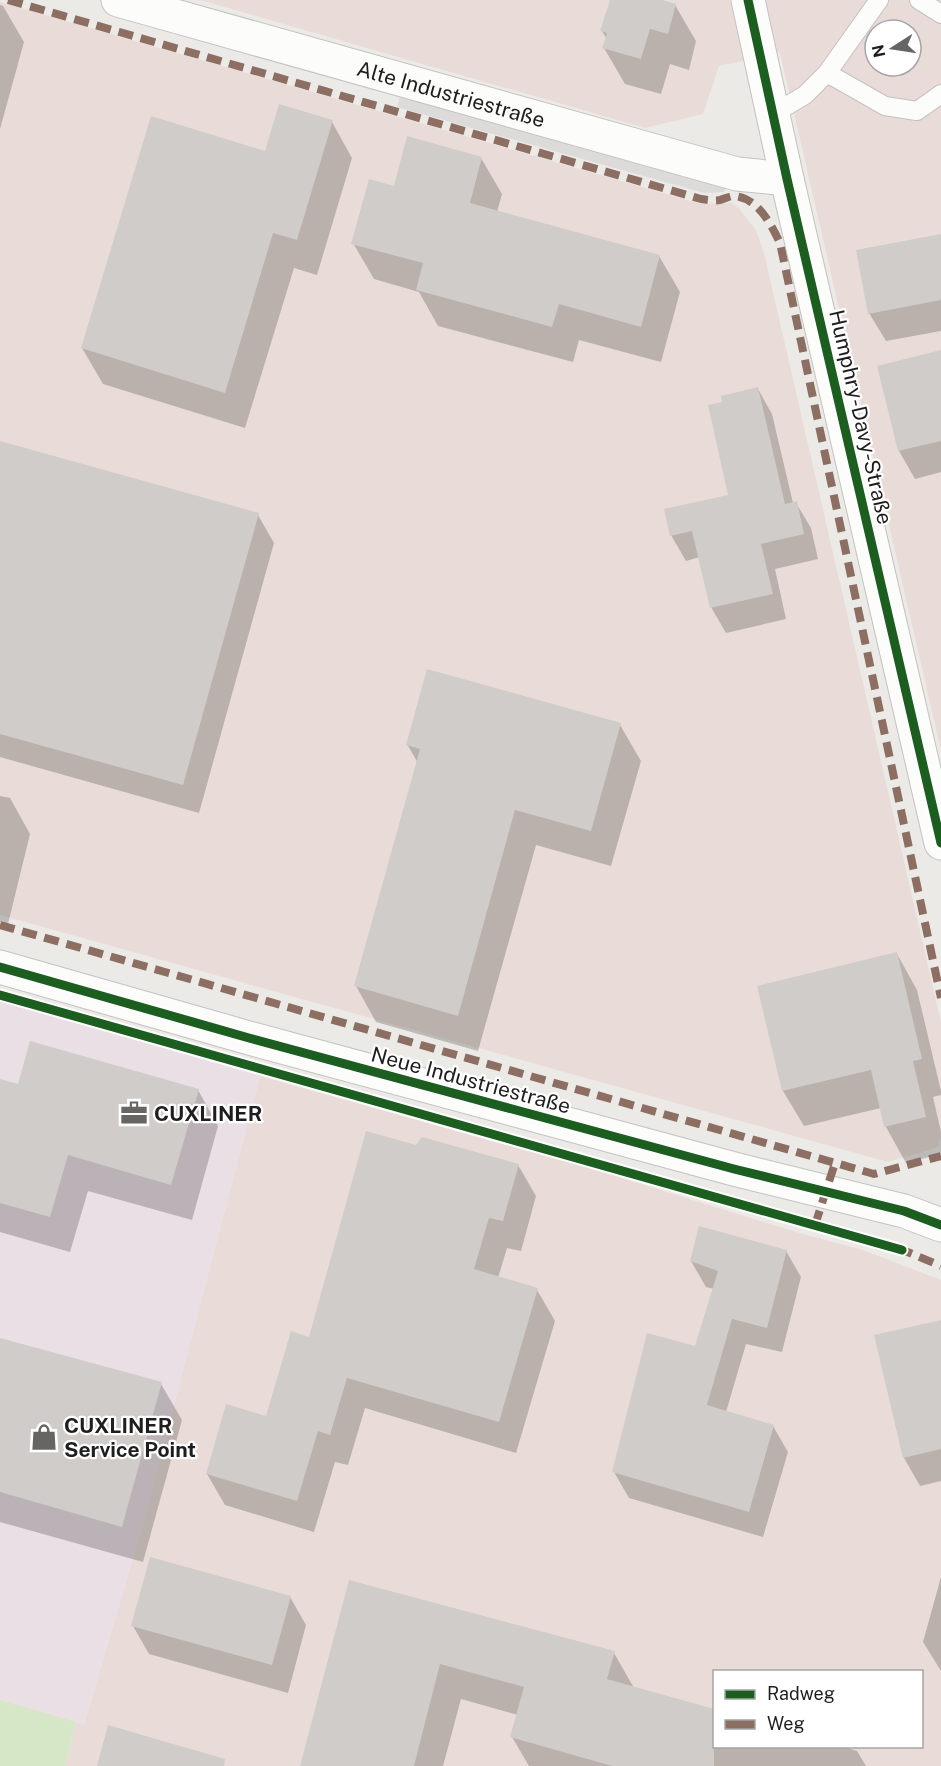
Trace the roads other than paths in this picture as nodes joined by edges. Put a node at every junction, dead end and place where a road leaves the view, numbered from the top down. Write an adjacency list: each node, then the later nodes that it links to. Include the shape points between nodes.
1 (118, 0): 9 (street, Alte Industriestraße, via 737,174)
2 (748, 0): 8 (street, Humphry-Davy-Straße)
3 (879, 0): 6 (lane)
4 (919, 0): 5 (lane)
5 (941, 14)
6 (827, 73): 7 (lane, via 885,106 917,111); 8 (lane, via 805,95)
7 (941, 94)
8 (773, 114): 9 (street, Humphry-Davy-Straße)
9 (788, 179): 10 (street, Humphry-Davy-Straße)
10 (941, 843)
11 (0, 967): 12 (street, Neue Industriestraße, via 734,1169)
12 (939, 1219)

